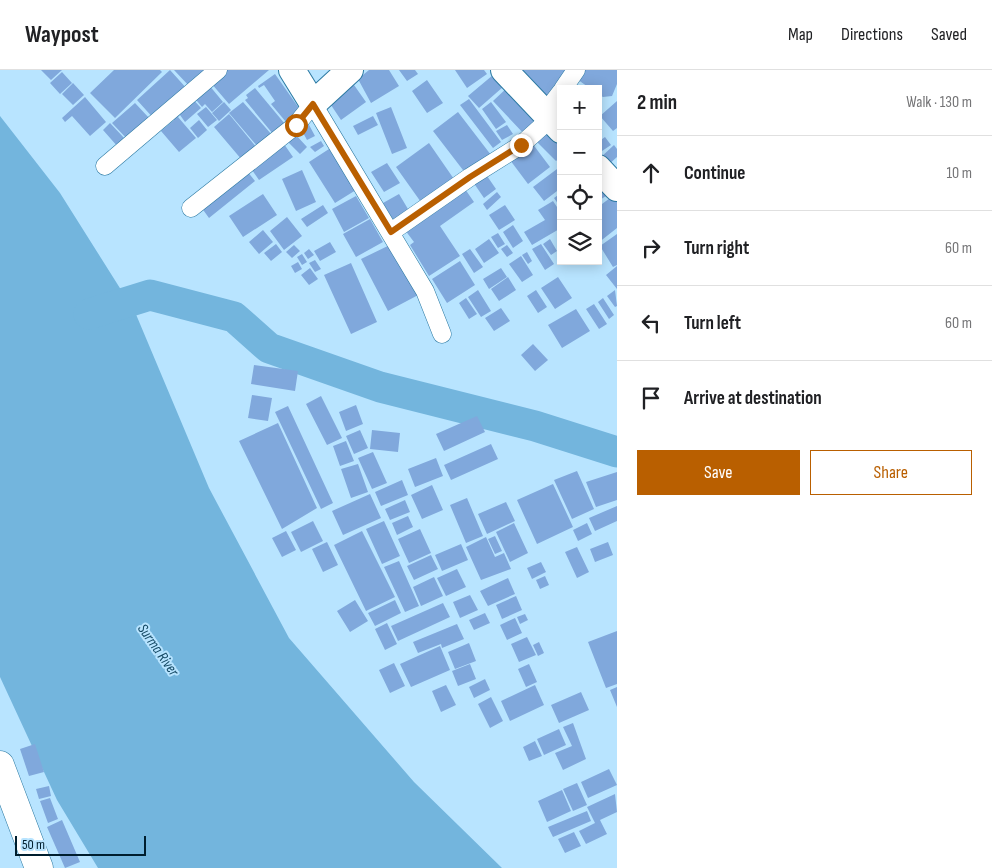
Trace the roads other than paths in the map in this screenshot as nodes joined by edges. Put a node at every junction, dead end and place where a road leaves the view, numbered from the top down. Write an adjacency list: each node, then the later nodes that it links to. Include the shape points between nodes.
1 (218, 70): 10 (street)
2 (292, 70): 7 (street)
3 (350, 70): 7 (street)
4 (504, 70): 9 (street)
5 (576, 70): 6 (street)
6 (566, 85)
7 (313, 104): 13 (street, via 296,125); 14 (street)
8 (557, 105): 9 (street)
9 (552, 121): 14 (street)
10 (105, 166)
11 (602, 172): 12 (street)
12 (617, 188)
13 (191, 208)
14 (391, 232): 15 (street, via 425,291)
15 (442, 334)
16 (0, 765): 17 (main road)
17 (11, 791): 18 (main road); 19 (main road)
18 (18, 868)
19 (39, 868)

